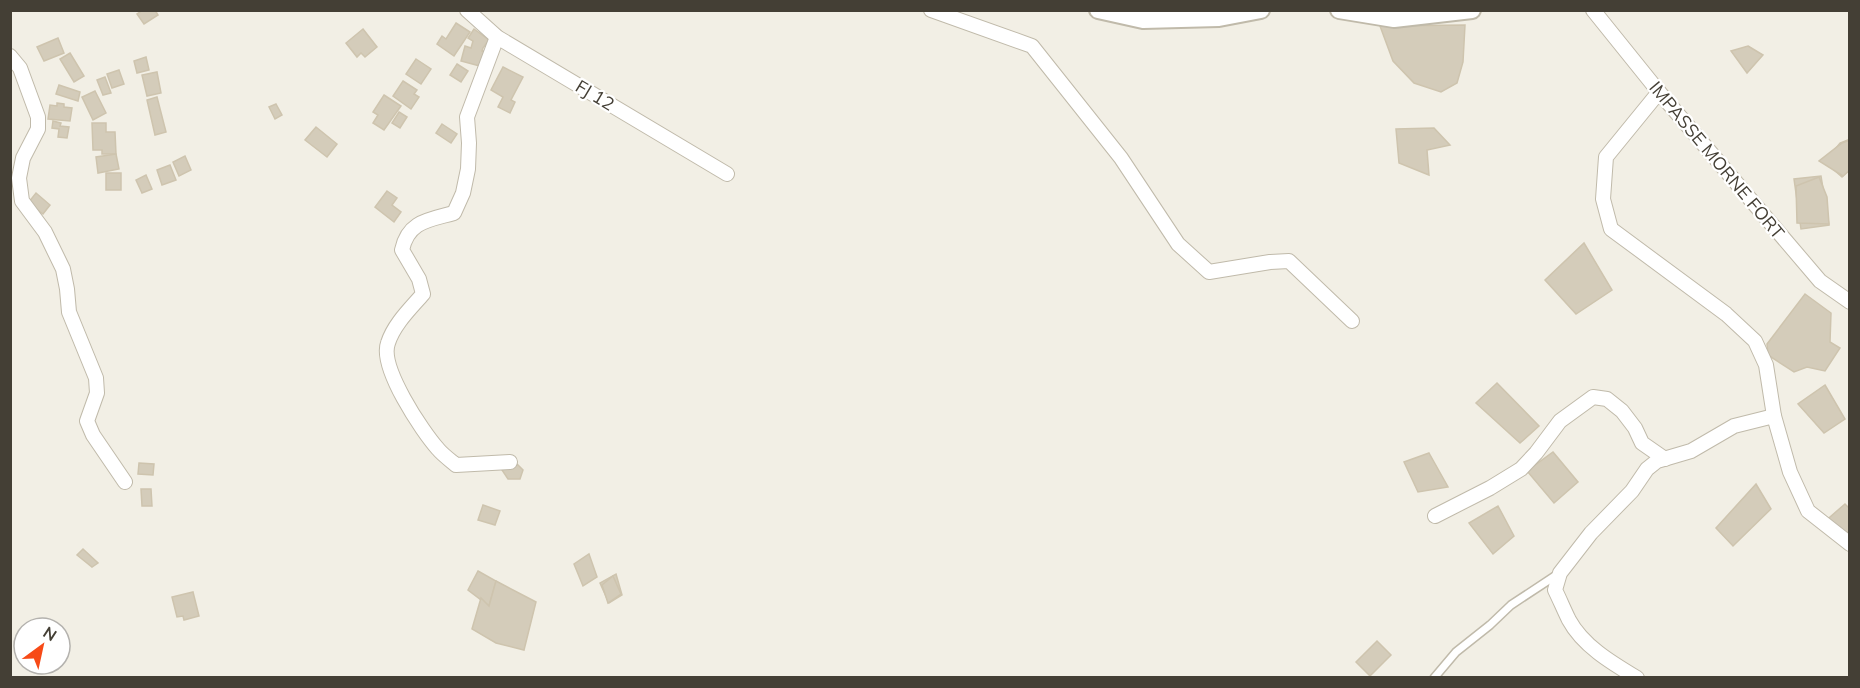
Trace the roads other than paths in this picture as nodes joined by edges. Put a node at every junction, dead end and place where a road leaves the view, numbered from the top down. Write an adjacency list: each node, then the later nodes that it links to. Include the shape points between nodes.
1 (467, 10): 8 (street, FJ 12)
2 (931, 10): 13 (street, via 1032,46 1121,158 1178,244 1209,272 1289,261)
3 (1098, 10): 4 (street, via 1143,20 1220,18)
4 (1261, 10)
5 (1339, 10): 6 (street, via 1395,19)
6 (1472, 10)
7 (1593, 10): 10 (street, IMPASSE MORNE FORT)
8 (497, 37): 11 (street, FJ 12); 16 (street, via 466,117 468,169 463,193 454,213 413,227 405,238 402,250 423,294 387,344 389,363 402,397 439,450 456,465)
9 (10, 56): 17 (street, via 20,68 38,117 38,129 23,158 19,178 22,201 45,232 63,269 69,312 96,378 97,393 87,420)
10 (1659, 92): 12 (street, IMPASSE MORNE FORT, via 1820,280); 14 (street, via 1606,157 1603,199 1611,229 1726,314 1755,341 1766,365)
11 (727, 174)
12 (1850, 302)
13 (1352, 321)
14 (1774, 416): 15 (street, via 1734,426 1691,451); 19 (street, via 1790,472 1808,512)
15 (1665, 459): 18 (street, via 1642,443 1622,411 1607,399 1593,397 1560,421 1521,469); 20 (street, via 1647,469)
16 (510, 462)
17 (125, 482)
18 (1435, 516)
19 (1850, 543)
20 (1560, 573): 21 (lane, via 1511,605 1456,652); 22 (street, via 1555,590 1569,622 1609,661)
21 (1434, 678)
22 (1637, 678)

